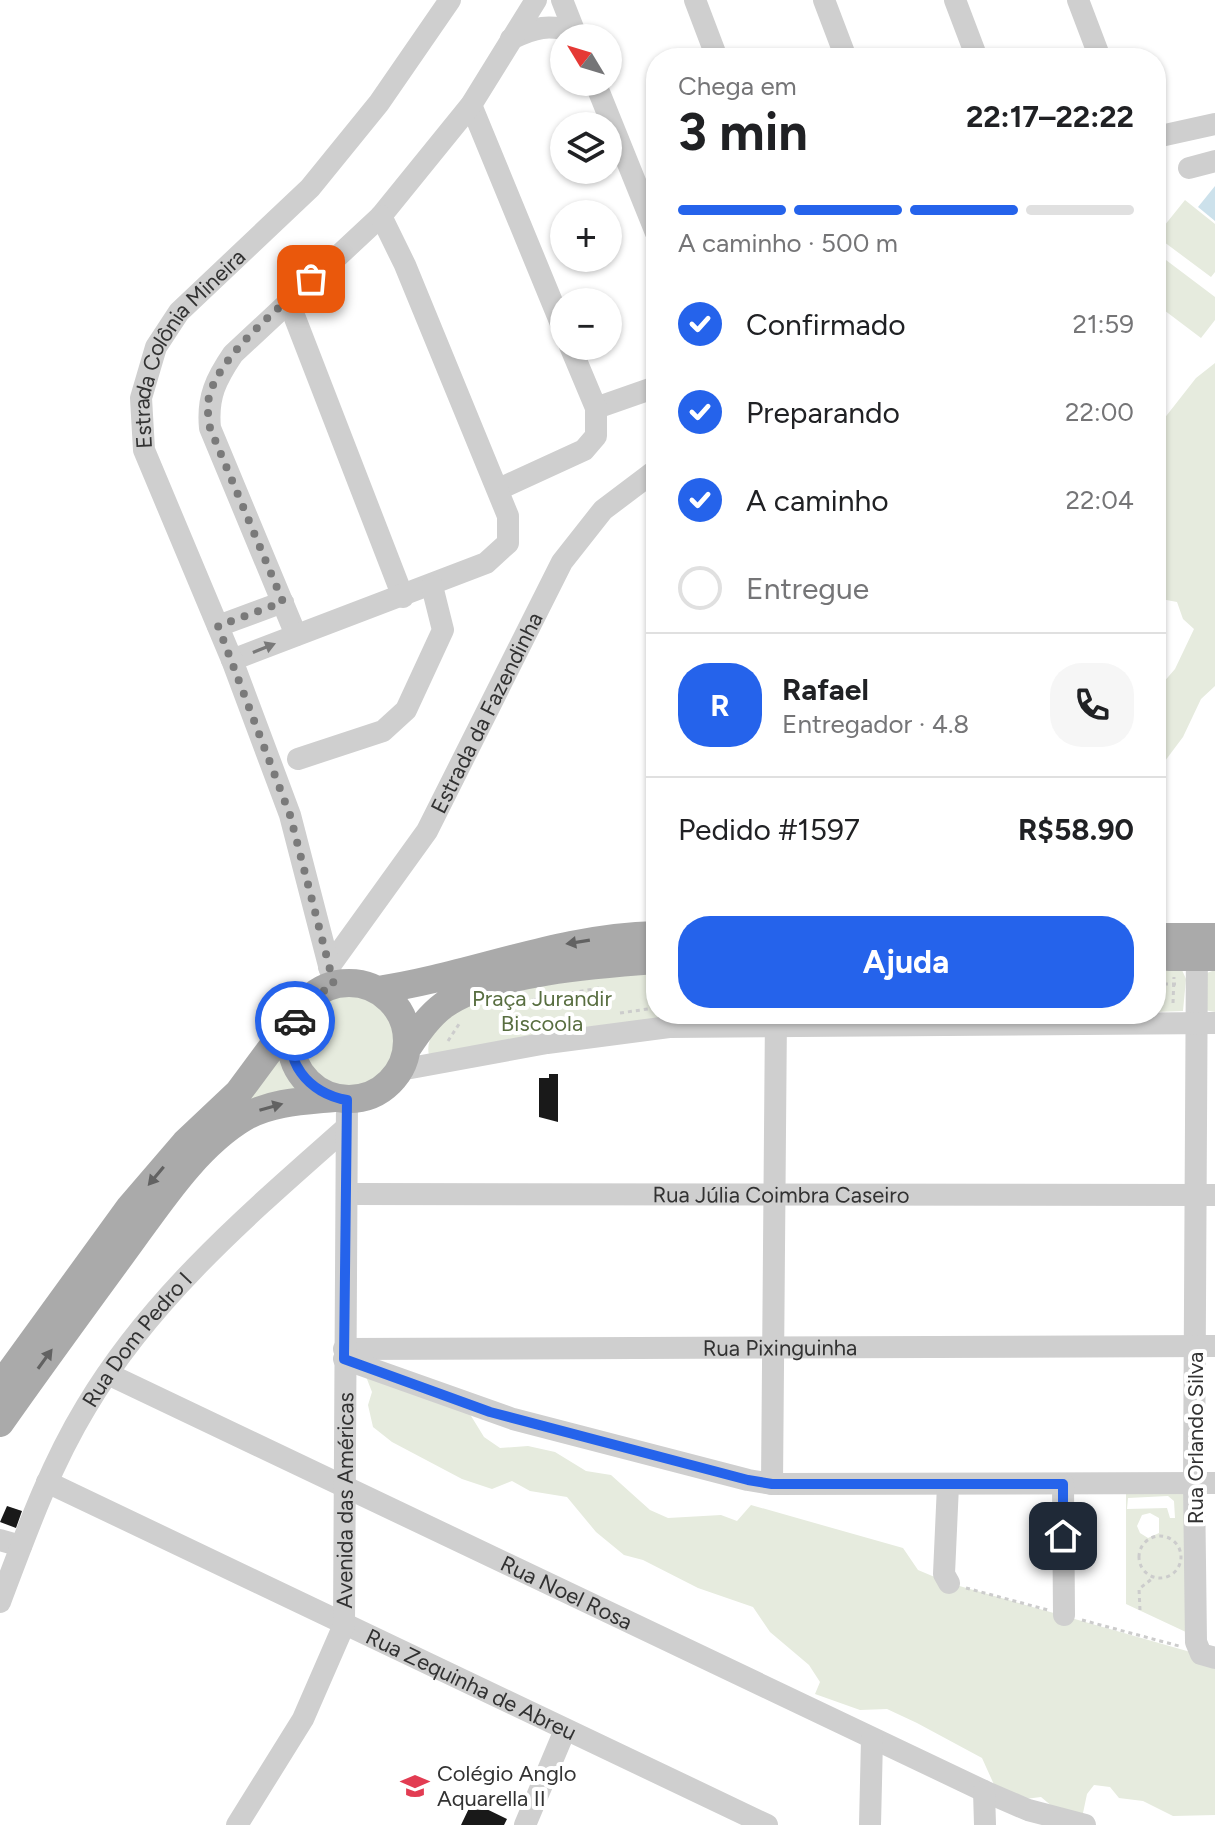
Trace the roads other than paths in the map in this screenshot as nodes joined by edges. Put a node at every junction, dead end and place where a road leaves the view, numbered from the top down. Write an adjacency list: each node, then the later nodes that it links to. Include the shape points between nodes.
1 (450, 0): 33 (street, Estrada Colônia Mineira, via 379,103 310,188 187,303 149,364 141,398 144,450)
2 (536, 0): 10 (street)
3 (562, 0): 8 (street)
4 (695, 0): 11 (street)
5 (824, 0): 12 (street)
6 (955, 0): 13 (street)
7 (1078, 0): 14 (street)
8 (572, 24)
9 (550, 25): 10 (street)
10 (510, 39): 16 (street)
11 (713, 48)
12 (842, 48)
13 (973, 48)
14 (1096, 48)
15 (601, 96): 21 (street)
16 (471, 105): 22 (street); 23 (street)
17 (1215, 124): 18 (street)
18 (1166, 135)
19 (1215, 161): 20 (street)
20 (1189, 168)
21 (646, 208)
22 (381, 216): 24 (street); 29 (street)
23 (550, 297)
24 (288, 300): 31 (street); 32 (street, via 233,354 216,378 208,403 210,428)
25 (576, 360): 27 (street)
26 (646, 390): 27 (street)
27 (596, 408): 29 (street, via 596,436 584,450)
28 (646, 478): 42 (street, Estrada da Fazendinha, via 603,510 562,562 427,831)
29 (499, 489): 30 (street, via 508,543 486,563)
30 (432, 586): 31 (street); 36 (street, via 443,630 406,710 383,731)
31 (403, 597): 34 (street)
32 (283, 602): 33 (street); 34 (street)
33 (218, 626): 35 (street, Estrada Colônia Mineira)
34 (296, 635): 35 (street, one-way to 34)
35 (232, 660): 42 (street, Estrada Colônia Mineira, via 290,815)
36 (298, 759)
37 (646, 936): 43 (main road, one-way to 43, via 547,948)
38 (1166, 939): 39 (main road)
39 (1206, 947): 41 (main road); 46 (street, Rua Orlando Silva)
40 (646, 961): 49 (main road, via 564,969 478,989 443,1005)
41 (1166, 963)
42 (331, 976): 43 (main road); 44 (main road)
43 (378, 990): 49 (main road, via 401,1014)
44 (298, 1012): 50 (main road, via 291,1047 295,1064 311,1085); 59 (main road, one-way to 59, via 238,1093 185,1143 130,1207)
45 (1166, 1023): 46 (street)
46 (1206, 1023): 53 (street, Rua Orlando Silva)
47 (709, 1024): 49 (street)
48 (776, 1024): 54 (street)
49 (404, 1058): 50 (main road, via 378,1092)
50 (341, 1099): 51 (street, Avenida das Américas); 60 (main road, one-way to 50, via 143,1225 207,1148 260,1110)
51 (346, 1128): 52 (street, Avenida das Américas); 58 (street, Rua Dom Pedro I, via 203,1256)
52 (347, 1194): 54 (street, Rua Júlia Coimbra Caseiro); 57 (street, Avenida das Américas)
53 (1206, 1195): 54 (street, Rua Júlia Coimbra Caseiro); 56 (street, Rua Orlando Silva)
54 (774, 1196): 55 (street)
55 (773, 1346): 56 (street, Rua Pixinguinha); 57 (street, Rua Pixinguinha); 63 (street)
56 (1205, 1346): 62 (street, Rua Orlando Silva)
57 (344, 1354): 63 (street, via 513,1419); 66 (street, Avenida das Américas)
58 (108, 1374): 61 (street, Rua Dom Pedro I); 66 (street, Rua Noel Rosa)
59 (0, 1386)
60 (0, 1423)
61 (47, 1482): 67 (street, Rua Dom Pedro I); 71 (street, Rua Zequinha de Abreu)
62 (1204, 1483): 64 (street); 72 (street, Rua Orlando Silva)
63 (772, 1484): 65 (street)
64 (1063, 1484): 65 (street); 70 (street)
65 (948, 1485): 68 (street, via 944,1574)
66 (343, 1486): 71 (street, Avenida das Américas); 74 (street, Rua Noel Rosa)
67 (10, 1543): 69 (street, Rua Dom Pedro I)
68 (949, 1583)
69 (0, 1602)
70 (1064, 1615)
71 (344, 1625): 73 (street, Rua Zequinha de Abreu); 76 (street, Avenida das Américas, via 303,1719)
72 (1206, 1655)
73 (565, 1730): 77 (street); 78 (street, Rua Zequinha de Abreu)
74 (872, 1739): 75 (street, Rua Noel Rosa); 79 (street)
75 (984, 1791): 80 (street); 81 (street, Rua Noel Rosa)
76 (237, 1825)
77 (525, 1825)
78 (767, 1825)
79 (870, 1825)
80 (985, 1825)
81 (1085, 1825)

